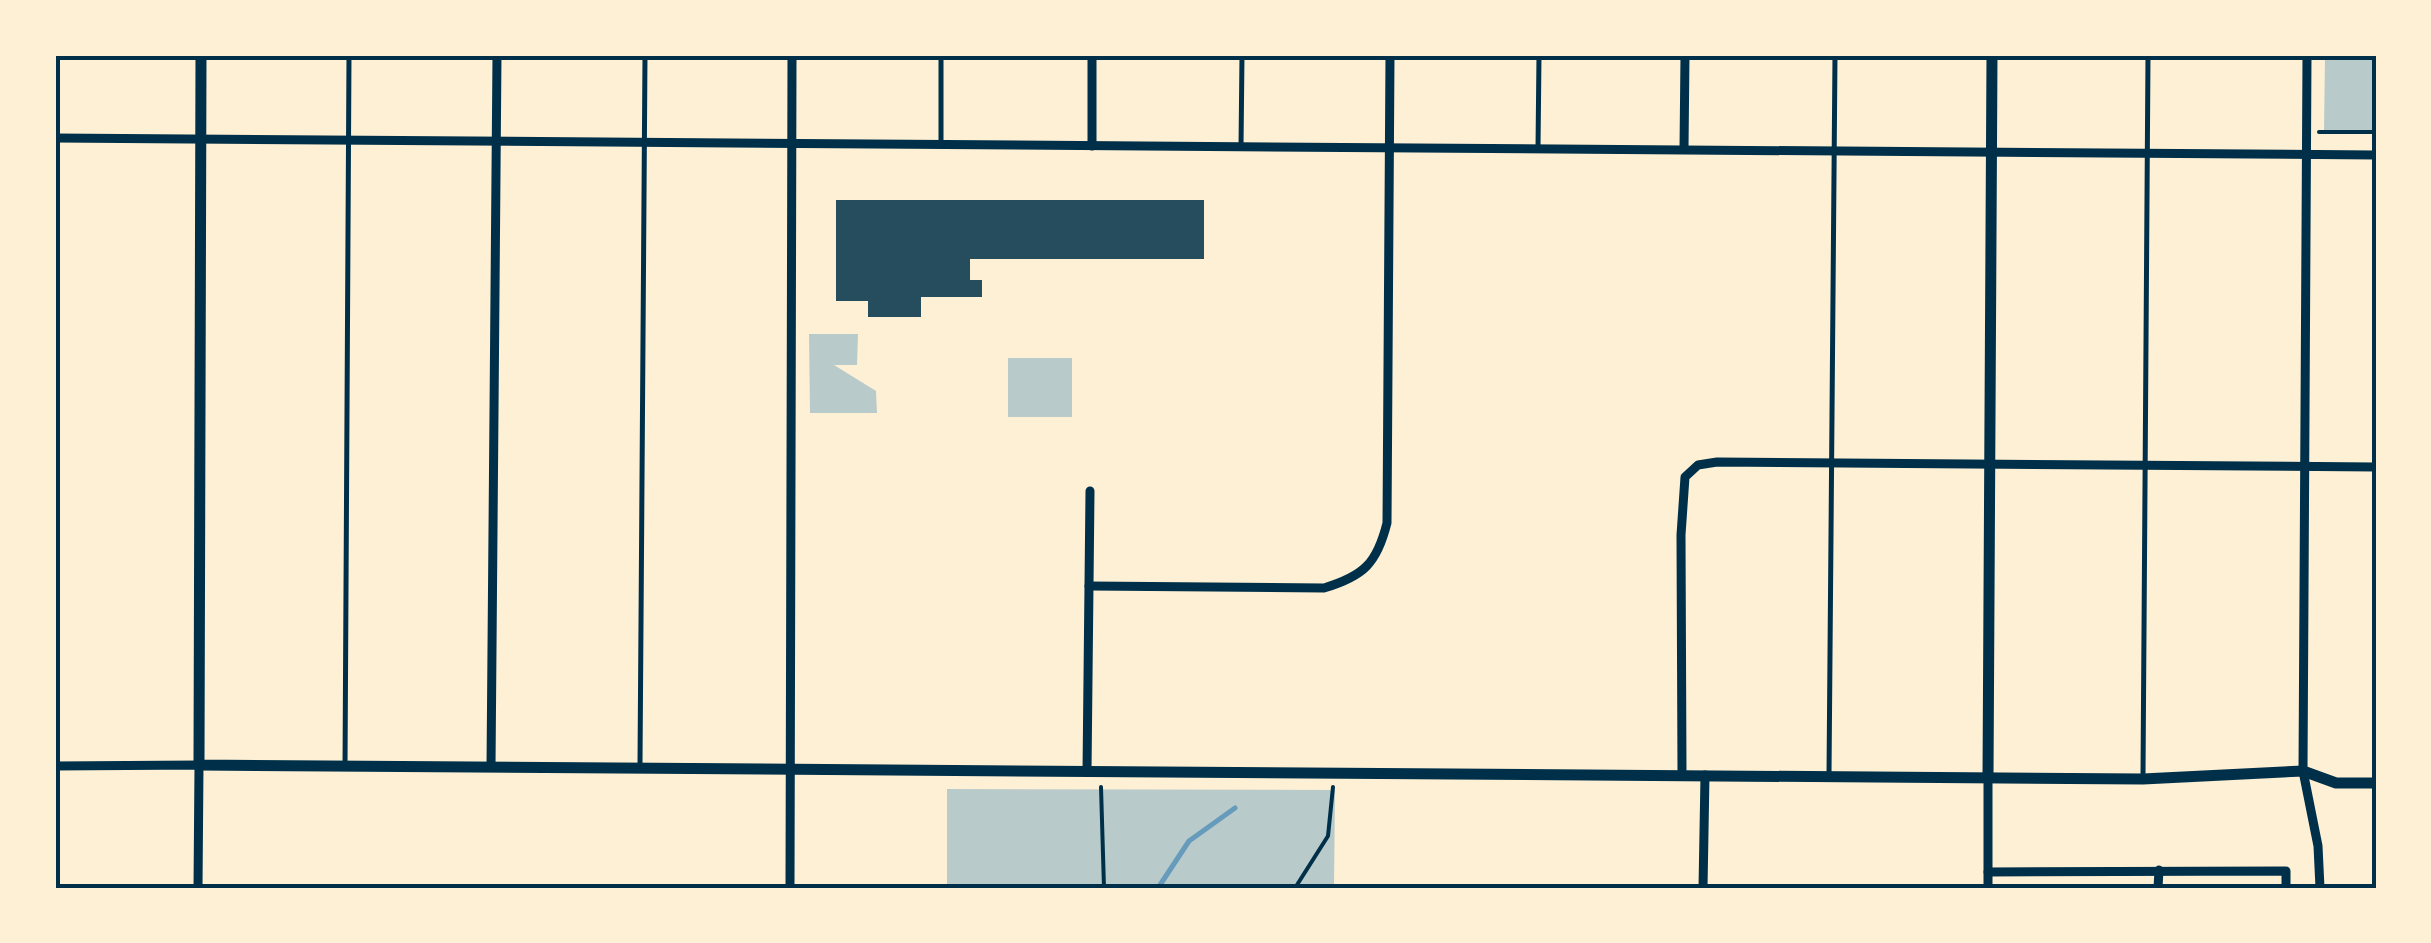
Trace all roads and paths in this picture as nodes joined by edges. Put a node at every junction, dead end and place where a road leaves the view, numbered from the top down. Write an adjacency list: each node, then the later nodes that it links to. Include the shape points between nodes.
1 (201, 55): 19 (street)
2 (349, 55): 20 (lane)
3 (497, 55): 21 (street)
4 (645, 55): 22 (lane)
5 (792, 55): 23 (street)
6 (942, 55): 24 (lane)
7 (1092, 55): 25 (street)
8 (1242, 55): 26 (lane)
9 (1390, 55): 27 (street)
10 (1538, 55): 28 (lane)
11 (1684, 55): 29 (street)
12 (1835, 55): 30 (lane)
13 (1992, 55): 31 (street)
14 (2148, 55): 32 (lane)
15 (2307, 55): 16 (street)
16 (2306, 132): 17 (path); 33 (street)
17 (2376, 132)
18 (55, 138): 19 (street)
19 (201, 138): 20 (street); 42 (street)
20 (349, 139): 21 (street); 44 (lane)
21 (497, 140): 22 (street); 45 (street)
22 (644, 142): 23 (street); 46 (lane)
23 (792, 142): 24 (street); 47 (street)
24 (940, 143): 25 (street)
25 (1092, 146): 26 (street)
26 (1241, 146): 27 (street)
27 (1390, 148): 28 (street); 41 (street, via 1387,523 1370,565 1324,588)
28 (1538, 148): 29 (street)
29 (1684, 149): 30 (street)
30 (1835, 151): 31 (street); 35 (lane)
31 (1991, 152): 32 (street); 37 (street)
32 (2146, 153): 33 (street); 36 (lane)
33 (2306, 154): 34 (street); 38 (street)
34 (2376, 155)
35 (1831, 465): 37 (street); 50 (street, via 1716,462 1698,465 1685,477); 52 (lane)
36 (2144, 465): 37 (street); 38 (street); 54 (lane)
37 (1989, 466): 53 (street)
38 (2305, 467): 39 (street); 48 (street)
39 (2376, 467)
40 (1090, 490): 41 (street)
41 (1090, 586): 49 (street)
42 (199, 765): 43 (street); 44 (street); 59 (street)
43 (55, 766)
44 (345, 766): 45 (street)
45 (491, 767): 46 (street)
46 (640, 768): 47 (street)
47 (791, 770): 49 (street); 60 (street)
48 (2303, 771): 54 (street); 55 (street, via 2336,783); 67 (street)
49 (1094, 772): 50 (street); 61 (path)
50 (1682, 775): 51 (street)
51 (1704, 775): 52 (street); 63 (street)
52 (1829, 775): 53 (street)
53 (1988, 777): 54 (street); 58 (street)
54 (2143, 779)
55 (2376, 783)
56 (1322, 787): 62 (path, via 1333,786 1328,836)
57 (2158, 870): 58 (street); 65 (street); 66 (street, via 2286,871)
58 (1988, 872): 64 (street)
59 (198, 888)
60 (790, 888)
61 (1104, 888)
62 (1295, 888)
63 (1703, 888)
64 (1988, 888)
65 (2158, 888)
66 (2286, 888)
67 (2320, 888)

